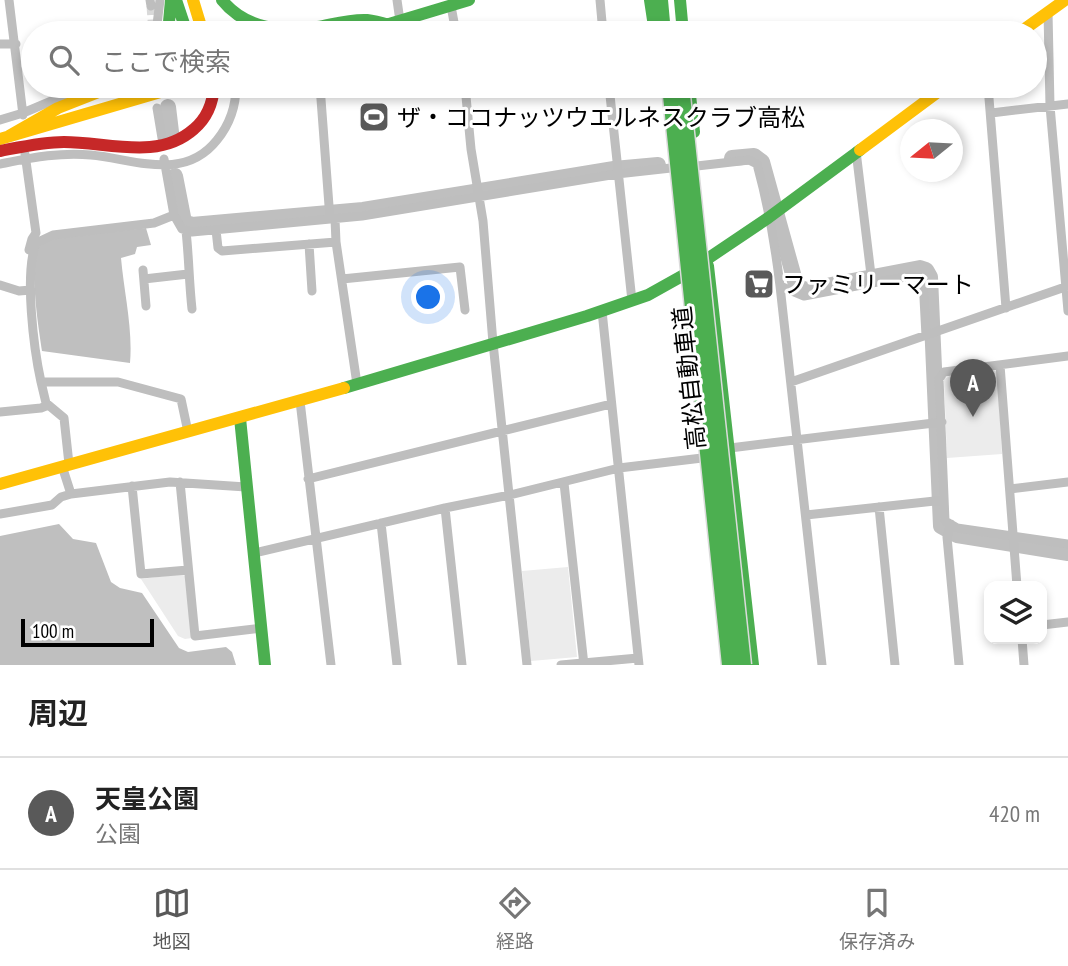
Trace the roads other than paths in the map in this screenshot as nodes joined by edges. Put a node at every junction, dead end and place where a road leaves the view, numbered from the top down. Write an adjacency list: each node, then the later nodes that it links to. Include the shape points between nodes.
1 (9, 0): 33 (street)
2 (160, 0): 16 (street)
3 (174, 0): 17 (main road); 18 (main road)
4 (192, 0): 19 (main road)
5 (222, 0): 20 (main road)
6 (397, 0): 23 (street)
7 (469, 0): 14 (main road)
8 (600, 0): 26 (street)
9 (652, 0): 27 (main road)
10 (662, 0): 28 (main road)
11 (673, 0): 29 (main road)
12 (680, 0): 30 (main road)
13 (1065, 0): 15 (main road)
14 (451, 6): 24 (main road); 25 (street)
15 (1048, 12): 31 (main road); 52 (street)
16 (157, 21)
17 (170, 21)
18 (182, 21)
19 (199, 21)
20 (248, 21)
21 (351, 21): 22 (main road)
22 (378, 21)
23 (394, 21)
24 (401, 21)
25 (454, 21)
26 (602, 21)
27 (655, 21)
28 (664, 21)
29 (675, 21)
30 (682, 21)
31 (1036, 21)
32 (0, 44): 33 (street)
33 (16, 44): 34 (street)
34 (21, 94)
35 (21, 98): 55 (street)
36 (60, 98): 55 (street)
37 (83, 98): 57 (main road)
38 (139, 98): 57 (main road)
39 (212, 98): 59 (main road, via 193,132 170,145 133,148 65,141)
40 (236, 98): 62 (street, via 232,116 213,145 189,161)
41 (321, 98): 73 (street)
42 (466, 98): 67 (street)
43 (610, 98): 66 (street)
44 (664, 98): 65 (main road)
45 (665, 98): 70 (main road, bridge)
46 (671, 98): 70 (main road, 高松自動車道, bridge)
47 (682, 98): 153 (main road, 高松自動車道, bridge)
48 (690, 98): 64 (main road)
49 (929, 98): 60 (main road)
50 (989, 98): 54 (street)
51 (1068, 104): 52 (street)
52 (1049, 106): 54 (street); 69 (street)
53 (158, 108): 58 (street)
54 (991, 113): 91 (street)
55 (23, 114): 56 (street)
56 (0, 120)
57 (4, 137)
58 (162, 138)
59 (0, 151)
60 (856, 151): 71 (main road); 83 (street)
61 (25, 157): 62 (street, via 57,153); 63 (street); 80 (street, via 36,233 28,255)
62 (165, 162): 72 (street)
63 (0, 164)
64 (697, 166): 71 (street, via 749,160 757,164); 78 (main road)
65 (671, 168): 66 (street); 81 (main road)
66 (617, 171): 67 (street); 89 (street)
67 (479, 193): 73 (street); 97 (street)
68 (1068, 194): 69 (street)
69 (1058, 195): 86 (street)
70 (682, 208): 152 (main road, 高松自動車道, bridge)
71 (773, 214): 78 (main road); 85 (street)
72 (174, 215): 75 (street); 80 (street, via 154,223 43,238 33,250)
73 (331, 216): 74 (street); 76 (street)
74 (216, 229): 75 (street); 77 (street, via 222,251)
75 (186, 231): 79 (street)
76 (336, 242): 77 (street); 82 (street)
77 (309, 244): 88 (street)
78 (707, 259): 81 (main road); 112 (main road)
79 (188, 274): 90 (street, via 143,275); 92 (street)
80 (31, 276): 87 (street)
81 (682, 276): 89 (main road); 113 (main road)
82 (342, 279): 93 (street, via 460,267); 102 (street)
83 (871, 279): 85 (street, via 804,296); 96 (street, via 923,279)
84 (0, 285): 87 (street)
85 (780, 286): 101 (street)
86 (1067, 286): 91 (street); 95 (street)
87 (31, 290): 100 (street)
88 (312, 291)
89 (632, 301): 94 (main road)
90 (146, 306)
91 (1006, 308): 96 (street)
92 (192, 309)
93 (465, 310)
94 (601, 311): 97 (main road); 105 (street)
95 (1068, 311)
96 (930, 335): 101 (street)
97 (493, 344): 102 (main road); 109 (street)
98 (1068, 356): 99 (street)
99 (1000, 365): 108 (street, via 944,372); 123 (street)
100 (41, 382): 104 (street); 110 (street, via 118,382 181,399)
101 (791, 382): 111 (street)
102 (357, 384): 103 (main road)
103 (300, 401): 107 (main road); 116 (street)
104 (46, 402): 106 (street, via 41,408); 114 (street, via 64,418)
105 (611, 404): 109 (street); 115 (street)
106 (0, 412)
107 (240, 418): 110 (main road); 122 (main road)
108 (937, 422): 111 (street); 126 (street)
109 (502, 430): 116 (street); 125 (street)
110 (188, 432): 114 (main road)
111 (798, 440): 112 (street); 130 (street)
112 (730, 448): 154 (main road)
113 (702, 458): 115 (street); 151 (main road)
114 (66, 465): 120 (main road); 124 (street)
115 (618, 467): 118 (street); 143 (street)
116 (308, 479): 133 (street)
117 (180, 482): 121 (street); 122 (street); 137 (street)
118 (564, 482): 125 (street); 144 (street)
119 (1068, 482): 123 (street)
120 (0, 484)
121 (132, 486): 124 (street); 137 (street, via 141,575)
122 (246, 488): 136 (main road)
123 (1010, 489): 134 (street)
124 (71, 494): 129 (street, via 52,505)
125 (510, 495): 128 (street); 149 (street)
126 (940, 500): 127 (street); 132 (street)
127 (878, 507): 130 (street); 156 (street)
128 (444, 508): 131 (street); 148 (street)
129 (0, 514)
130 (806, 515): 155 (street)
131 (381, 523): 133 (street); 147 (street)
132 (949, 530): 134 (street); 157 (street)
133 (316, 538): 136 (street); 146 (street)
134 (1014, 542): 135 (street); 138 (street)
135 (1068, 544)
136 (254, 553): 141 (main road)
137 (188, 570): 141 (street, via 195,636)
138 (1017, 581)
139 (1068, 622): 140 (street)
140 (1047, 624)
141 (262, 628): 145 (main road)
142 (1022, 644): 158 (street)
143 (639, 661): 144 (street)
144 (584, 664): 150 (street)
145 (265, 665)
146 (331, 665)
147 (397, 665)
148 (462, 665)
149 (527, 665)
150 (561, 665)
151 (723, 665)
152 (730, 665)
153 (743, 665)
154 (753, 665)
155 (822, 665)
156 (895, 665)
157 (959, 665)
158 (1024, 665)

